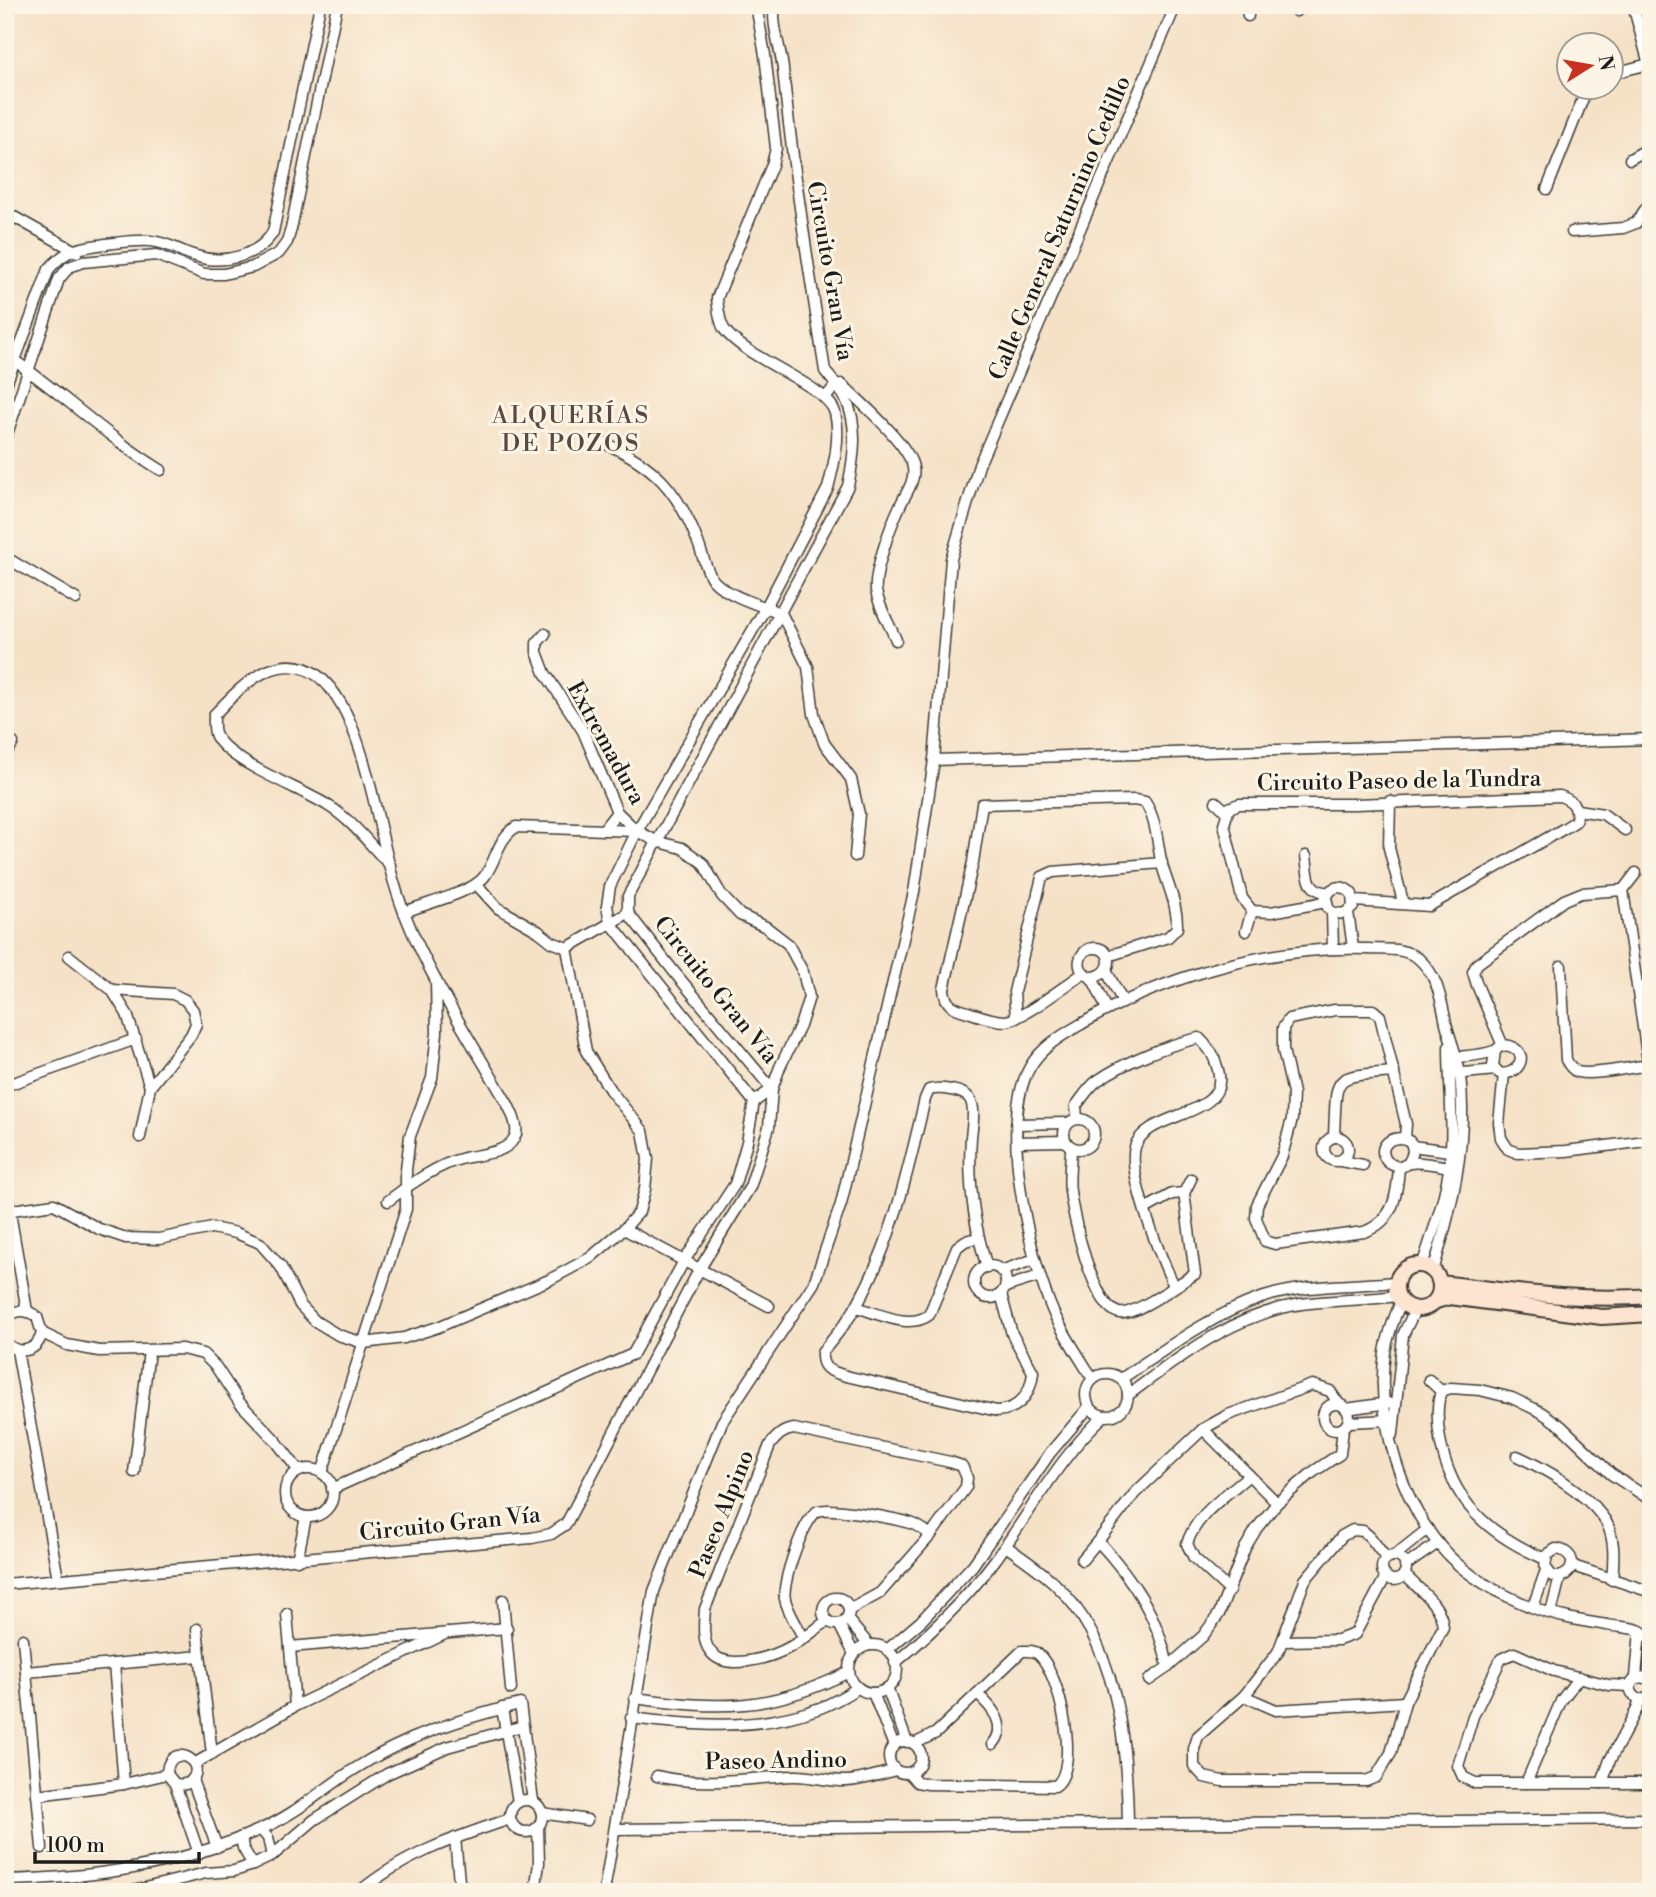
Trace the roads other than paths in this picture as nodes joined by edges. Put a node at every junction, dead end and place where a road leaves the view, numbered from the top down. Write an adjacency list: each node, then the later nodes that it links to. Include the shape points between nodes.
1 (11, 5): 8 (street)
2 (320, 5): 20 (street, via 273,232)
3 (337, 5): 22 (street, via 291,229)
4 (756, 5): 14 (street, Circuito Gran Vía, via 776,148)
5 (775, 5): 15 (street, Circuito Gran Vía)
6 (1177, 5): 41 (street, Calle General Saturnino Cedillo, via 979,465 951,559)
7 (1633, 5): 9 (street)
8 (5, 16)
9 (1650, 68): 10 (street)
10 (1624, 72)
11 (1582, 102): 16 (street)
12 (1651, 147): 13 (street)
13 (1630, 159)
14 (772, 165): 15 (street); 28 (street, Circuito Gran Vía, via 718,298 719,312 723,328 740,344)
15 (793, 166): 26 (street, Circuito Gran Vía, via 825,371)
16 (1547, 189)
17 (1651, 201): 19 (street, via 1636,223)
18 (5, 212): 21 (street)
19 (1572, 232)
20 (266, 243): 21 (street, via 253,253 225,258 198,257 150,241); 22 (street)
21 (75, 250): 23 (street); 24 (street, via 48,269)
22 (279, 253): 23 (street, via 253,268 224,274 204,274 156,255)
23 (83, 262): 25 (street, via 69,267 59,279)
24 (10, 357): 25 (street); 27 (street)
25 (29, 370): 29 (street); 31 (street)
26 (836, 385): 28 (street); 35 (street, Circuito Gran Vía, via 846,398 855,445 848,486); 37 (street, via 848,390 895,437 914,468 891,523 876,582)
27 (5, 387)
28 (826, 397): 34 (street, via 835,411 834,468)
29 (5, 440)
30 (604, 443): 34 (street, via 629,453 667,483 689,520 713,580)
31 (161, 470)
32 (5, 558): 33 (street)
33 (76, 599)
34 (766, 607): 35 (street); 49 (street)
35 (781, 613): 50 (street, Circuito Gran Vía); 51 (street, via 808,667 814,714 824,743 851,779 859,814)
36 (545, 634): 45 (street, Extremadura, via 537,643 545,673 583,731)
37 (896, 640)
38 (1651, 738): 41 (street)
39 (13, 743): 40 (street)
40 (5, 755)
41 (934, 760): 219 (street, Calle General Saturnino Cedillo, via 914,892 841,1205 814,1283 722,1422 653,1591)
42 (1390, 801): 44 (street, Circuito Paseo de la Tundra, via 1560,796 1571,800); 46 (street, Circuito Paseo de la Tundra, via 1239,804); 60 (street, via 1389,848)
43 (1216, 802): 46 (street)
44 (1577, 810): 48 (street, Circuito Paseo de la Tundra, via 1603,814); 60 (street, via 1576,821 1429,906)
45 (617, 812): 47 (street); 49 (street, Extremadura)
46 (1227, 812): 61 (street, Circuito Paseo de la Tundra, via 1224,824 1242,898)
47 (603, 830): 49 (street); 56 (street, via 516,827 505,834 486,876)
48 (1625, 830)
49 (638, 831): 50 (street); 66 (street, via 610,886)
50 (656, 841): 63 (street, Circuito Gran Vía, via 628,896); 93 (street, via 682,848 703,863 722,896 740,915 788,944 803,972 808,997)
51 (855, 856)
52 (1306, 856): 58 (street, via 1311,886)
53 (1162, 863): 72 (street, via 1178,915 1177,928 1168,937); 82 (street, via 1053,872 1042,877 1014,992); 82 (street, via 1152,813 1144,802 982,804 945,999 952,1008 995,1020)
54 (390, 865): 54 (street, via 359,744 327,683 291,666 266,672 234,694 214,715 214,734 225,749 326,804); 62 (street)
55 (1636, 873): 57 (street)
56 (477, 885): 62 (street); 68 (street, via 498,908)
57 (1623, 890): 84 (street, via 1581,893 1564,900 1477,964 1477,985); 86 (street)
58 (1327, 897): 59 (street, via 1341,887); 61 (street, via 1271,912); 64 (street)
59 (1354, 901): 60 (street); 65 (street)
60 (1403, 902)
61 (1252, 911): 67 (street)
62 (404, 912): 77 (street)
63 (628, 912): 66 (street); 75 (street, Circuito Gran Vía)
64 (1332, 912): 65 (street); 70 (street)
65 (1348, 912): 69 (street)
66 (610, 922): 68 (street); 78 (street, Circuito Gran Vía)
67 (1246, 931)
68 (567, 948): 115 (street, via 586,1051 643,1131 648,1159 645,1189 639,1212)
69 (1353, 948): 70 (street); 85 (street, via 1405,950 1430,972)
70 (1334, 949): 80 (street, via 1271,956 1206,971)
71 (69, 956): 79 (street)
72 (1108, 956): 74 (street); 76 (street, via 1094,947 1086,950 1080,965)
73 (1561, 966): 86 (street, via 1566,1060 1571,1068 1590,1073)
74 (1107, 972): 76 (street, via 1100,977); 80 (street)
75 (675, 973): 78 (street); 93 (street, Circuito Gran Vía)
76 (1088, 975): 81 (street); 82 (street)
77 (436, 979): 110 (street, via 432,1078 410,1136); 110 (street, via 507,1103 516,1133 508,1145 460,1159)
78 (662, 985): 94 (street, Circuito Gran Vía)
79 (112, 990): 83 (street); 92 (street, via 173,994 193,1010 196,1024 191,1035)
80 (1123, 1002): 81 (street)
81 (1107, 1009): 96 (street, via 1038,1055 1022,1083)
82 (1016, 1018)
83 (136, 1039): 91 (street); 92 (street)
84 (1499, 1049): 85 (street); 88 (street, via 1492,1060); 88 (street, via 1510,1046 1520,1056 1517,1070)
85 (1452, 1058): 89 (street)
86 (1649, 1065): 90 (street)
87 (1394, 1072): 97 (street, via 1349,1075 1341,1081); 101 (street); 106 (street, via 1380,1016 1373,1010 1335,1010 1289,1019 1283,1028 1283,1050 1293,1093 1292,1119 1282,1156 1257,1205 1256,1218 1265,1241 1275,1244 1373,1229 1386,1218 1397,1197)
88 (1500, 1072): 89 (street); 99 (street, via 1499,1123 1508,1149 1518,1153 1566,1151)
89 (1455, 1074): 103 (street)
90 (1651, 1082)
91 (5, 1086)
92 (150, 1087): 98 (street)
93 (772, 1089): 94 (street); 120 (street, Circuito Gran Vía, via 769,1127 750,1187)
94 (754, 1102): 118 (street, Circuito Gran Vía, via 735,1184)
95 (1072, 1121): 96 (street); 102 (street, via 1063,1132); 102 (street, via 1085,1120 1091,1125 1093,1141 1079,1149); 113 (street, via 1076,1106 1096,1082 1133,1062 1199,1038 1213,1051 1220,1081 1217,1094 1141,1135 1135,1148)
96 (1017, 1124): 100 (street)
97 (1335, 1136): 104 (street, via 1348,1146 1347,1156); 104 (street, via 1323,1147 1331,1161)
98 (140, 1137)
99 (1651, 1138)
100 (1017, 1142): 102 (street); 117 (street, via 1024,1213)
101 (1409, 1142): 103 (street); 106 (street, via 1413,1154); 106 (street, via 1398,1137 1385,1145 1386,1160)
102 (1068, 1144): 124 (street, via 1075,1222 1095,1285 1108,1307 1119,1313 1132,1312)
103 (1456, 1152): 107 (street)
104 (1340, 1161): 105 (street)
105 (1363, 1165)
106 (1404, 1165): 107 (street)
107 (1454, 1168): 122 (street, via 1454,1198)
108 (1191, 1179): 111 (street)
109 (5, 1184): 114 (street)
110 (407, 1186): 112 (street); 138 (street, via 406,1209)
111 (1184, 1193): 113 (street, via 1172,1194); 124 (street, via 1195,1274)
112 (387, 1200)
113 (1145, 1209): 124 (street, via 1154,1243)
114 (8, 1211): 133 (street); 138 (street, via 54,1203 99,1229 126,1238 159,1239 212,1228 236,1233 260,1244 274,1259 300,1305 315,1321)
115 (625, 1229): 118 (street); 138 (street, via 590,1258 548,1280 404,1339)
116 (978, 1238): 119 (street); 131 (street, via 957,1247 929,1315 921,1321 909,1322); 131 (street, via 970,1151 972,1101 937,1087 929,1090 925,1099 895,1219)
117 (1035, 1259): 121 (street); 123 (street)
118 (684, 1261): 120 (street); 141 (street, Circuito Gran Vía)
119 (987, 1267): 121 (street); 126 (street, via 976,1277 978,1292 996,1297)
120 (699, 1270): 130 (street); 142 (street, Circuito Gran Vía)
121 (1001, 1271): 126 (street)
122 (1432, 1273): 127 (street, via 1411,1266 1401,1273); 128 (street, via 1561,1297 1611,1300); 129 (street, via 1440,1293)
123 (1040, 1276): 126 (street); 143 (street, via 1054,1314)
124 (1174, 1286)
125 (5, 1290): 135 (street)
126 (1003, 1291): 131 (street, via 1012,1334 1032,1372 1027,1394 1006,1411 827,1370 822,1353)
127 (1398, 1293): 132 (street); 144 (street, via 1294,1290 1262,1298 1194,1329); 147 (street, via 1300,1304 1237,1323); 149 (street, via 1385,1354)
128 (1651, 1296)
129 (1436, 1301): 132 (street); 134 (street, via 1450,1297 1602,1317)
130 (769, 1307)
131 (856, 1307)
132 (1415, 1310): 148 (street, via 1403,1335)
133 (27, 1311): 135 (street); 136 (street, via 37,1317)
134 (1651, 1314)
135 (8, 1316)
136 (42, 1333): 139 (street, via 33,1348); 140 (street, via 67,1345 99,1351)
137 (5, 1342): 139 (street)
138 (364, 1343): 159 (street)
139 (17, 1350): 178 (street)
140 (149, 1351): 157 (street, via 181,1349 204,1354); 158 (street)
141 (633, 1353): 142 (street); 161 (street)
142 (650, 1363): 171 (street, Circuito Gran Vía, via 566,1524 551,1534)
143 (1093, 1378): 144 (street, via 1110,1374); 150 (street, via 1085,1395)
144 (1121, 1379): 147 (street)
145 (1429, 1380): 146 (street)
146 (1441, 1391): 162 (street, via 1480,1390 1541,1412 1611,1474); 173 (street, via 1438,1429 1453,1483 1488,1528)
147 (1128, 1395): 152 (street, via 1121,1412)
148 (1396, 1402): 149 (street); 153 (street)
149 (1384, 1404): 151 (street); 153 (street)
150 (1089, 1406): 152 (street); 199 (street, via 973,1565)
151 (1343, 1406): 154 (street); 154 (street, via 1326,1409 1324,1422 1330,1429); 155 (street, via 1330,1391 1312,1385 1228,1415)
152 (1104, 1416): 169 (street, via 1081,1438)
153 (1390, 1420): 154 (street); 165 (street, via 1401,1476)
154 (1346, 1425): 163 (street, via 1340,1454)
155 (1203, 1429): 160 (street); 167 (street, via 1135,1493)
156 (1517, 1456): 179 (street, via 1567,1484 1603,1517 1614,1556)
157 (299, 1471): 159 (street); 164 (street, via 289,1479 285,1497 290,1508)
158 (134, 1472)
159 (322, 1473): 161 (street)
160 (1249, 1475): 163 (street); 181 (street, via 1198,1522 1187,1544 1194,1558)
161 (332, 1489): 164 (street, via 324,1511)
162 (1651, 1500)
163 (1277, 1503): 181 (street, via 1245,1548)
164 (306, 1517): 171 (street)
165 (1428, 1529): 168 (street); 170 (street)
166 (931, 1535): 187 (street, Paseo Alpino, via 880,1593); 193 (street, via 912,1523 834,1509 812,1514 784,1584 785,1598); 193 (street, Paseo Alpino, via 966,1488 962,1466 794,1429 778,1434 705,1609 704,1629 709,1651 719,1659 736,1662 765,1658)
167 (1098, 1541): 172 (street); 205 (street, via 1143,1600 1164,1644)
168 (1438, 1543): 175 (street); 184 (street, via 1469,1573)
169 (1006, 1546): 203 (street, via 945,1620); 249 (street, via 1054,1583 1086,1623 1122,1725)
170 (1390, 1557): 175 (street, via 1402,1559); 176 (street, via 1382,1565); 196 (street, via 1363,1531 1342,1536 1305,1580)
171 (297, 1560): 178 (street, Circuito Gran Vía)
172 (1082, 1560)
173 (1546, 1565): 174 (street, via 1551,1551 1562,1549 1571,1556); 177 (street, via 1552,1576); 184 (street)
174 (1573, 1566): 177 (street); 179 (street)
175 (1404, 1570): 176 (street, via 1397,1579); 221 (street, via 1438,1610 1443,1627)
176 (1386, 1576): 196 (street, via 1355,1634 1338,1640)
177 (1560, 1577): 185 (street)
178 (58, 1579): 180 (street, Circuito Gran Vía)
179 (1612, 1580): 182 (street)
180 (5, 1584)
181 (1230, 1591): 205 (street, via 1203,1636)
182 (1651, 1592)
183 (503, 1600): 189 (street)
184 (1533, 1607): 185 (street)
185 (1551, 1613): 191 (street)
186 (287, 1614): 198 (street)
187 (845, 1618): 188 (street); 188 (street, Paseo Alpino, via 842,1599 833,1598 824,1608); 197 (street); 201 (street)
188 (827, 1620): 193 (street, Paseo Alpino)
189 (506, 1628): 192 (street); 214 (street)
190 (197, 1629): 202 (street)
191 (1646, 1629): 195 (street); 211 (street)
192 (447, 1633): 198 (street); 222 (street)
193 (804, 1637)
194 (23, 1639): 206 (street)
195 (1651, 1640)
196 (1284, 1641): 218 (street)
197 (869, 1645): 199 (street); 201 (street)
198 (290, 1647): 222 (street)
199 (887, 1650): 203 (street)
200 (1651, 1650): 210 (street)
201 (854, 1654): 207 (street)
202 (200, 1656): 204 (street); 230 (street)
203 (895, 1663): 213 (street, via 895,1678)
204 (114, 1664): 206 (street); 240 (street)
205 (1168, 1667): 209 (street)
206 (26, 1672): 242 (street)
207 (849, 1672): 212 (street); 219 (street, via 813,1690 736,1707)
208 (1579, 1677): 211 (street, via 1609,1685); 237 (street, via 1561,1701); 237 (street, via 1514,1653 1501,1659 1473,1716 1458,1766 1463,1777 1475,1783)
209 (1149, 1679)
210 (1649, 1679): 211 (street)
211 (1633, 1681): 220 (street, via 1633,1697)
212 (858, 1688): 215 (street); 224 (street, via 820,1708 738,1725)
213 (887, 1688): 215 (street); 227 (street)
214 (511, 1689)
215 (873, 1693): 229 (street)
216 (977, 1695): 227 (street, Paseo Andino, via 936,1733); 228 (street, via 998,1719 999,1735); 233 (street, Paseo Andino, via 1023,1651 1038,1653 1055,1683 1064,1715 1062,1781 1055,1786 928,1784 917,1782)
217 (1651, 1695): 220 (street)
218 (1244, 1696): 221 (street, via 1276,1710); 221 (street, via 1198,1736 1194,1766 1204,1777 1366,1781 1376,1777 1391,1754)
219 (635, 1698): 224 (street, Calle General Saturnino Cedillo)
220 (1640, 1700): 238 (street)
221 (1405, 1702)
222 (295, 1706): 230 (street)
223 (502, 1708): 225 (street, via 520,1704); 226 (street); 252 (street, via 409,1739 355,1768)
224 (631, 1718): 251 (street, Calle General Saturnino Cedillo)
225 (523, 1726): 226 (street); 243 (street)
226 (506, 1730): 244 (street); 258 (street, via 447,1747 387,1774 314,1821)
227 (910, 1743): 229 (street, Paseo Andino); 233 (street, via 920,1753 920,1763)
228 (993, 1744)
229 (894, 1746): 232 (street, via 889,1755)
230 (212, 1754): 231 (street)
231 (194, 1763): 234 (street, via 180,1755 167,1766); 236 (street)
232 (895, 1770): 233 (street, Paseo Andino); 235 (street, Paseo Andino, via 846,1781 796,1776 678,1782)
233 (909, 1773)
234 (167, 1774): 240 (street); 241 (street)
235 (657, 1776)
236 (192, 1780): 241 (street); 255 (street)
237 (1526, 1783): 238 (street)
238 (1602, 1783): 239 (street)
239 (1651, 1783)
240 (124, 1784): 242 (street)
241 (175, 1784): 257 (street)
242 (37, 1796): 256 (street)
243 (533, 1801): 244 (street); 245 (street)
244 (518, 1802): 246 (street)
245 (542, 1813): 248 (street); 250 (street)
246 (510, 1819): 250 (street, via 519,1830 529,1832); 254 (street)
247 (1651, 1819): 249 (street)
248 (587, 1820)
249 (1128, 1824): 251 (street)
250 (538, 1827): 268 (street)
251 (615, 1829): 269 (street, Calle General Saturnino Cedillo)
252 (261, 1830): 253 (street); 258 (street)
253 (241, 1837): 255 (street); 259 (street)
254 (455, 1838): 260 (street, via 401,1861); 267 (street)
255 (217, 1847): 257 (street)
256 (42, 1848)
257 (200, 1853): 261 (street, via 120,1872)
258 (272, 1856): 259 (street)
259 (253, 1865): 262 (street)
260 (374, 1879): 265 (street); 266 (street)
261 (5, 1880)
262 (151, 1890): 263 (street)
263 (136, 1891): 264 (street)
264 (129, 1892)
265 (359, 1892)
266 (376, 1892)
267 (460, 1892)
268 (535, 1892)
269 (604, 1892)

